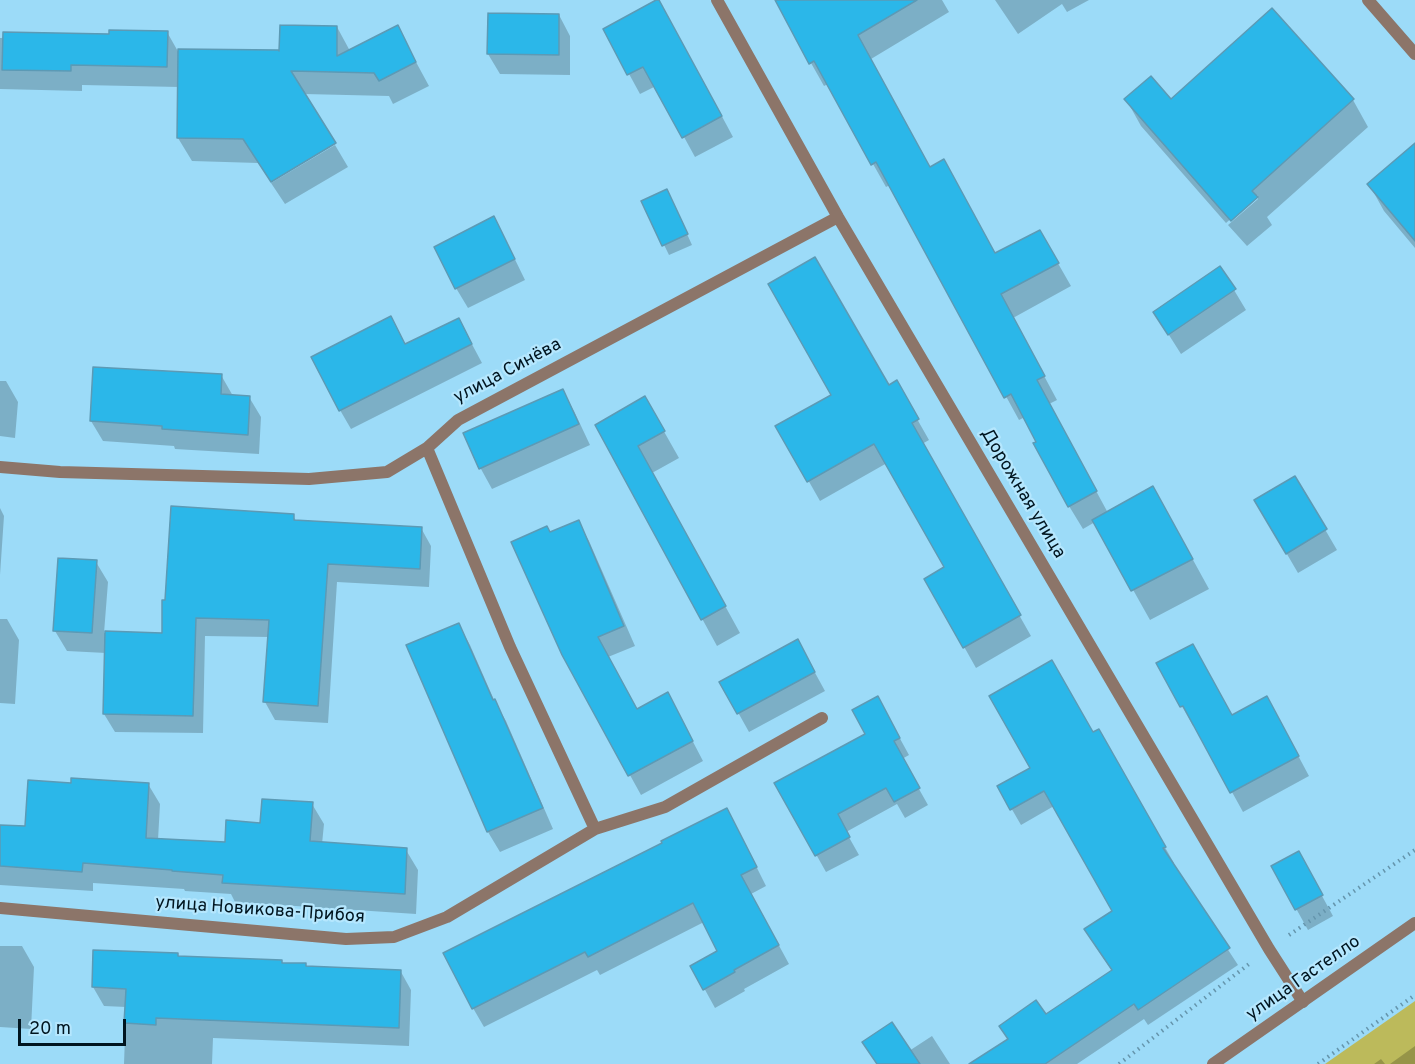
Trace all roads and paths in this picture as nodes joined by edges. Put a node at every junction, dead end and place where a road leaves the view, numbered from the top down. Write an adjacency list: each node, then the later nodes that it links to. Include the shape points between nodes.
1 (717, 0): 4 (street, Дорожная улица)
2 (1368, 0): 3 (street)
3 (1415, 54)
4 (838, 217): 5 (street, улица Синёва, via 458,420); 12 (street, Дорожная улица)
5 (427, 448): 6 (street, улица Синёва, via 387,472 309,479); 8 (street, via 510,647)
6 (0, 467)
7 (822, 718): 8 (street, улица Новикова-Прибоя, via 665,807)
8 (595, 829): 9 (street, улица Новикова-Прибоя, via 447,917 394,937 346,939)
9 (0, 908)
10 (1415, 923): 12 (street, улица Гастелло)
11 (1415, 995): 14 (path)
12 (1303, 1002): 13 (street, улица Гастелло)
13 (1213, 1064)
14 (1318, 1064)

